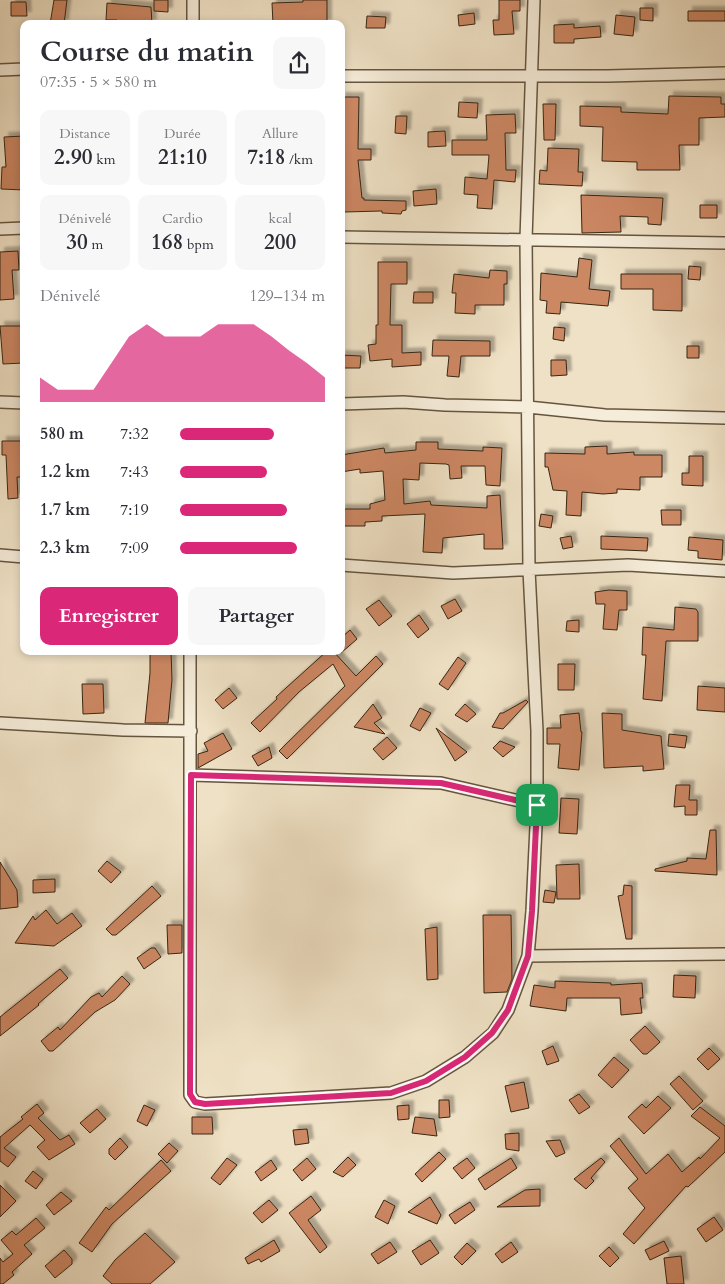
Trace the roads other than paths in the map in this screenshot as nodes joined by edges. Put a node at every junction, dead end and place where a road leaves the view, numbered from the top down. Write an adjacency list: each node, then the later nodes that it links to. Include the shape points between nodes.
1 (192, 0): 3 (street)
2 (534, 0): 7 (street)
3 (193, 20)
4 (20, 69): 5 (street)
5 (0, 70)
6 (725, 73): 7 (street)
7 (533, 75): 8 (street); 12 (street)
8 (345, 76)
9 (20, 228): 10 (street)
10 (0, 229)
11 (345, 237): 12 (street)
12 (526, 239): 13 (street); 17 (street)
13 (725, 242)
14 (0, 402): 15 (street)
15 (20, 402)
16 (345, 404): 17 (street, via 402,402)
17 (528, 407): 18 (street, via 605,415); 22 (street)
18 (725, 418)
19 (0, 555): 20 (street)
20 (20, 557)
21 (345, 565): 22 (street, via 453,573)
22 (529, 570): 23 (street, via 628,565); 28 (street, via 537,731)
23 (725, 571)
24 (190, 655): 26 (street)
25 (0, 723): 26 (street)
26 (191, 732): 27 (street)
27 (191, 775): 28 (street, via 441,783); 30 (street, via 190,1094 195,1102 391,1093 426,1081 465,1057 492,1033 508,1010)
28 (537, 805): 30 (street)
29 (725, 954): 30 (street)
30 (528, 956)

